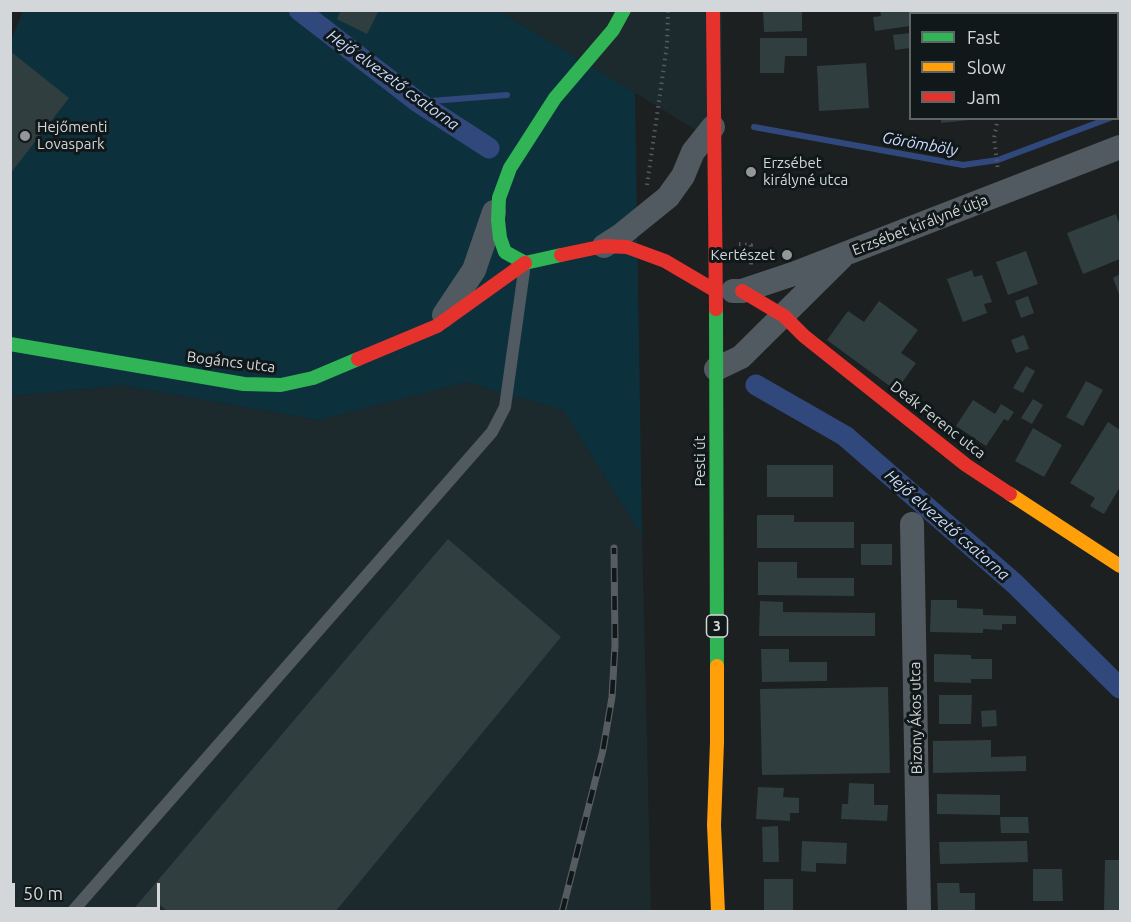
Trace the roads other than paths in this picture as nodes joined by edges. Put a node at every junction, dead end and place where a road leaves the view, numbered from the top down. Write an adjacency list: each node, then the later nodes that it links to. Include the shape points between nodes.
1 (624, 10): 5 (street, via 613,30 555,98 510,168)
2 (713, 10): 3 (street, Pesti út / 3)
3 (713, 127): 6 (street, via 693,152 673,192); 9 (street, Pesti út / 3)
4 (1120, 147): 7 (street, Erzsébet királyné útja)
5 (499, 198): 8 (street, via 500,238 506,252); 12 (street, via 474,270)
6 (604, 246): 8 (street); 9 (street, via 644,252)
7 (846, 253): 10 (street, Erzsébet királyné útja); 11 (street)
8 (525, 263): 12 (street, Bogáncs utca); 17 (lane, via 505,407 492,432)
9 (717, 291): 10 (street, Erzsébet királyné útja); 14 (street, Pesti út / 3)
10 (742, 291): 11 (street, Deák Ferenc utca)
11 (784, 316): 14 (street, via 741,357); 16 (street, Deák Ferenc utca, via 966,465)
12 (437, 326): 13 (street, Bogáncs utca, via 313,378 280,385 244,384)
13 (10, 344)
14 (716, 369): 18 (street, Pesti út / 3, via 714,825)
15 (912, 524): 19 (street, Bizony Ákos utca)
16 (1120, 566)
17 (72, 912)
18 (718, 912)
19 (919, 912)

